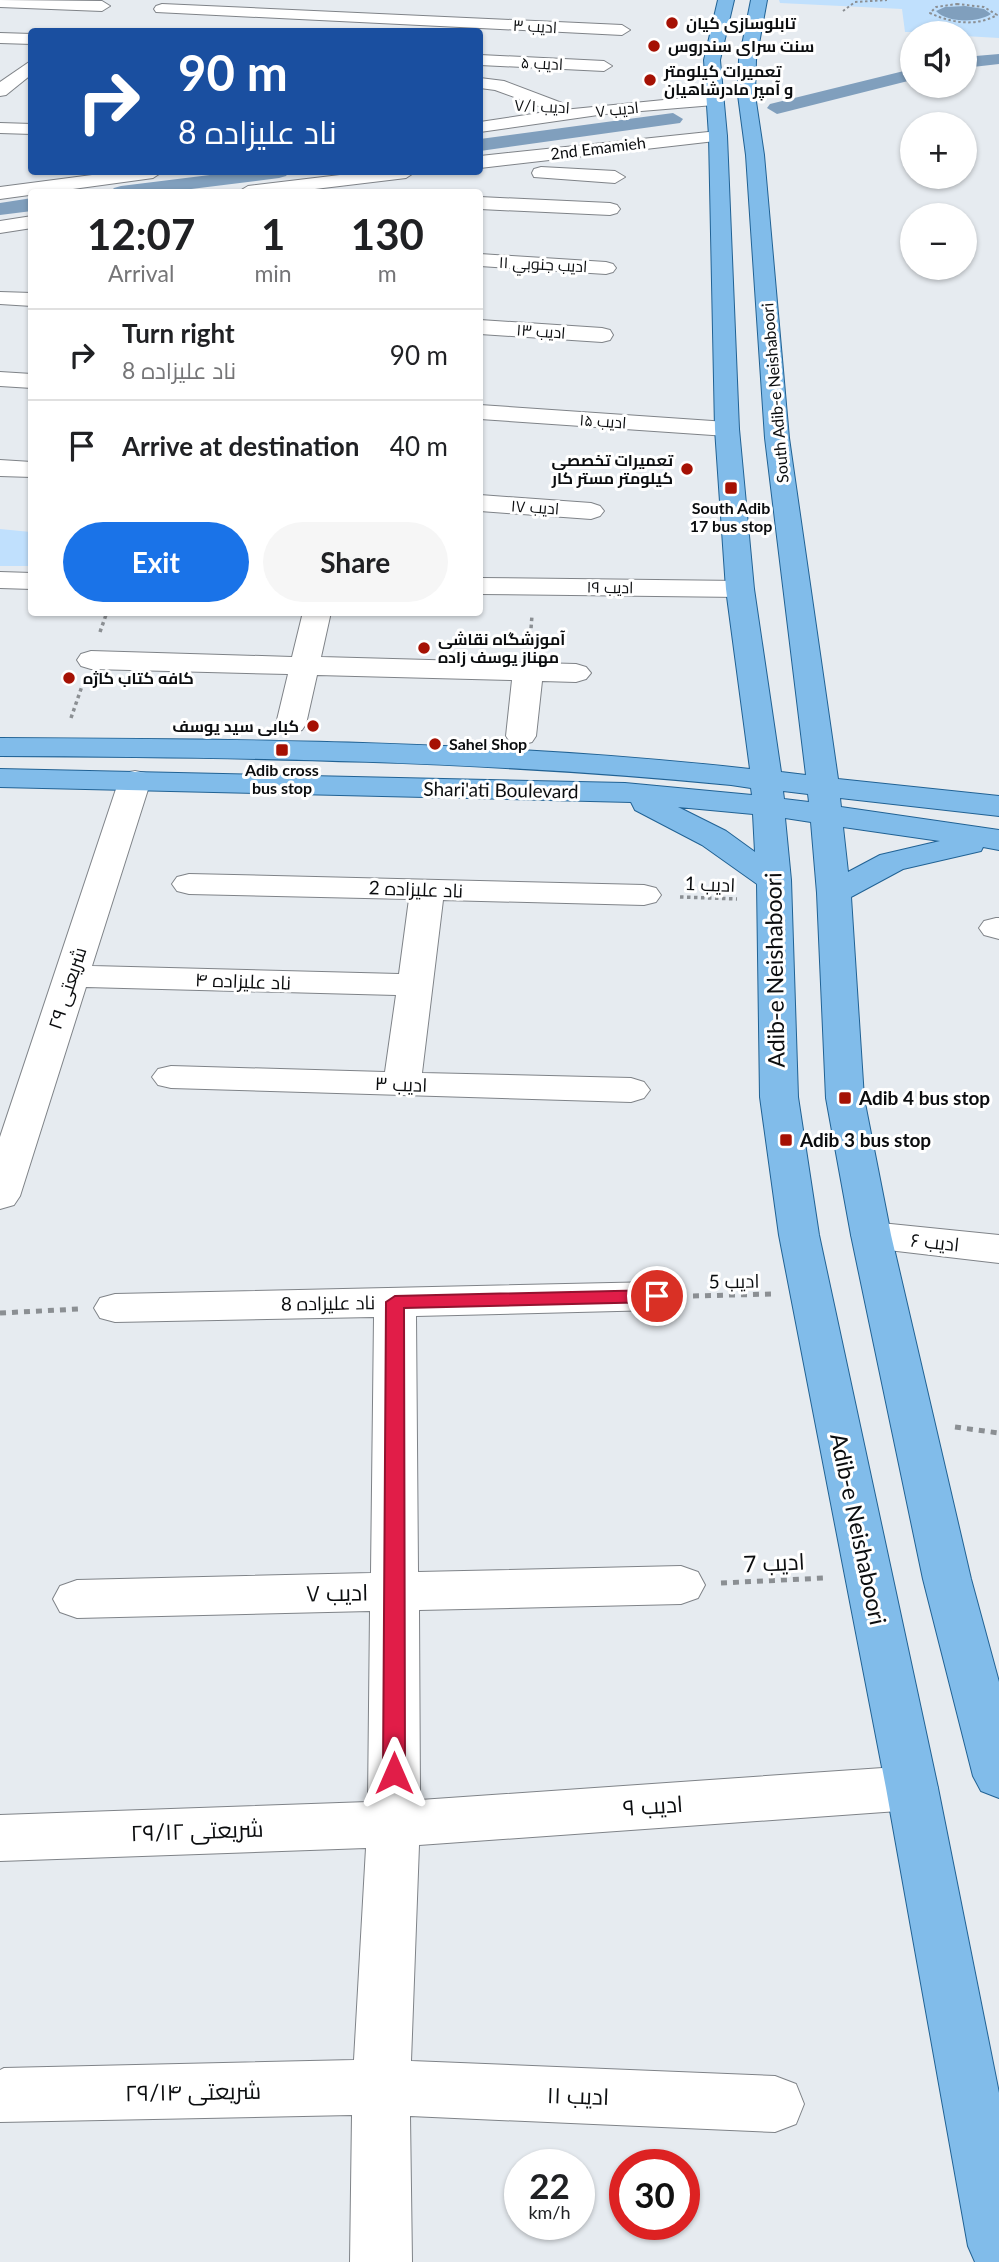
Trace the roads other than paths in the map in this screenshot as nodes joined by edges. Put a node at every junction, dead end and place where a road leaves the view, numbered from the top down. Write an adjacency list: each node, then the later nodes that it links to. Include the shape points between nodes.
1 (421, 0): 8 (street)
2 (726, 0): 18 (main road, via 712,60)
3 (759, 0): 69 (main road, South Adib-e Neishaboori, via 746,61 747,116 755,155 777,438)
4 (0, 2): 5 (street)
5 (105, 3): 7 (street)
6 (162, 9): 8 (street, ادیب ۳)
7 (81, 23)
8 (401, 26): 9 (street, ادیب ۳)
9 (622, 30)
10 (0, 37): 11 (street)
11 (28, 39)
12 (483, 60): 13 (street, ادیب ۵)
13 (604, 66)
14 (15, 79): 16 (street)
15 (483, 83): 20 (street)
16 (0, 91)
17 (587, 97): 20 (street)
18 (714, 100): 21 (street, ادیب ۷); 25 (main road)
19 (492, 103): 20 (street, ادیب ۷/۱)
20 (550, 104): 21 (street, ادیب ۷/۱)
21 (605, 109): 22 (street, ادیب ۷)
22 (483, 127)
23 (0, 128): 24 (street)
24 (28, 129)
25 (718, 136): 26 (street, 2nd Emamieh); 48 (main road)
26 (483, 162)
27 (483, 169): 31 (street)
28 (0, 174): 32 (street)
29 (128, 175): 32 (street)
30 (387, 175): 33 (street)
31 (615, 177)
32 (103, 178): 34 (street)
33 (296, 189)
34 (0, 192)
35 (483, 203): 36 (street)
36 (610, 209)
37 (28, 222): 38 (street)
38 (0, 226)
39 (483, 260): 40 (street, ادیب جنوبي ١١)
40 (606, 268)
41 (0, 298): 42 (street)
42 (28, 300)
43 (483, 327): 44 (street, ادیب ۱۳)
44 (602, 335)
45 (0, 379): 46 (street)
46 (28, 382)
47 (483, 412): 48 (street, ادیب ۱۵)
48 (727, 429): 56 (main road)
49 (0, 468): 50 (street)
50 (28, 470)
51 (483, 503): 52 (street, ادیب ۱۷)
52 (591, 511)
53 (0, 580): 54 (street)
54 (28, 581)
55 (483, 586): 56 (street, ادیب ۱۹)
56 (740, 589): 68 (main road)
57 (316, 616): 59 (street)
58 (91, 660): 59 (street)
59 (306, 666): 60 (street); 62 (street)
60 (528, 671): 61 (street); 63 (street)
61 (576, 673)
62 (290, 724)
63 (521, 736)
64 (0, 747): 68 (main road, Shari'ati Boulevard, via 282,750 641,768)
65 (0, 778): 66 (main road, Shari'ati Boulevard)
66 (135, 780): 67 (main road, Shari'ati Boulevard); 77 (street, شریعتی ۲۹)
67 (625, 792): 68 (main road, Shari'ati Boulevard); 74 (main road, via 714,838)
68 (766, 792): 69 (main road, Shari'ati Boulevard); 74 (main road, Adib-e Neishaboori)
69 (824, 800): 70 (main road, Shari'ati Boulevard, via 904,798); 71 (main road, Shari'ati Boulevard); 75 (main road)
70 (999, 806)
71 (995, 840): 75 (main road, via 892,862)
72 (189, 884): 73 (street, ناد علیزاده 2)
73 (427, 890): 76 (street, ناد علیزاده 2); 78 (street)
74 (775, 890): 92 (main road, Adib-e Neishaboori, via 779,1097 811,1294)
75 (834, 893): 83 (main road, via 845,1098)
76 (644, 895)
77 (71, 976): 78 (street, ناد علیزاده ۴); 82 (street, شریعتی ۲۹)
78 (415, 985): 80 (street)
79 (171, 1077): 80 (street, ادیب ۳)
80 (402, 1084): 81 (street, ادیب ۳)
81 (631, 1090)
82 (0, 1196)
83 (871, 1235): 84 (street, ادیب ۶); 91 (main road, via 947,1578)
84 (999, 1250)
85 (657, 1296): 86 (street, ناد علیزاده 8)
86 (395, 1302): 87 (street, ناد علیزاده 8); 89 (street)
87 (115, 1308)
88 (681, 1585): 89 (street, ادیب ۷)
89 (394, 1592): 90 (street, ادیب ۷); 93 (street)
90 (77, 1599)
91 (999, 1776)
92 (912, 1788): 93 (street, ادیب ۹); 98 (main road, Adib-e Neishaboori)
93 (394, 1824): 94 (street, شریعتی ۲۹/۱۲); 95 (street)
94 (0, 1838)
95 (381, 2087): 96 (street, شریعتی ۲۹/۱۴); 97 (street, ادیب ۱۱); 99 (street)
96 (4, 2096)
97 (775, 2104)
98 (999, 2246)
99 (381, 2262)

